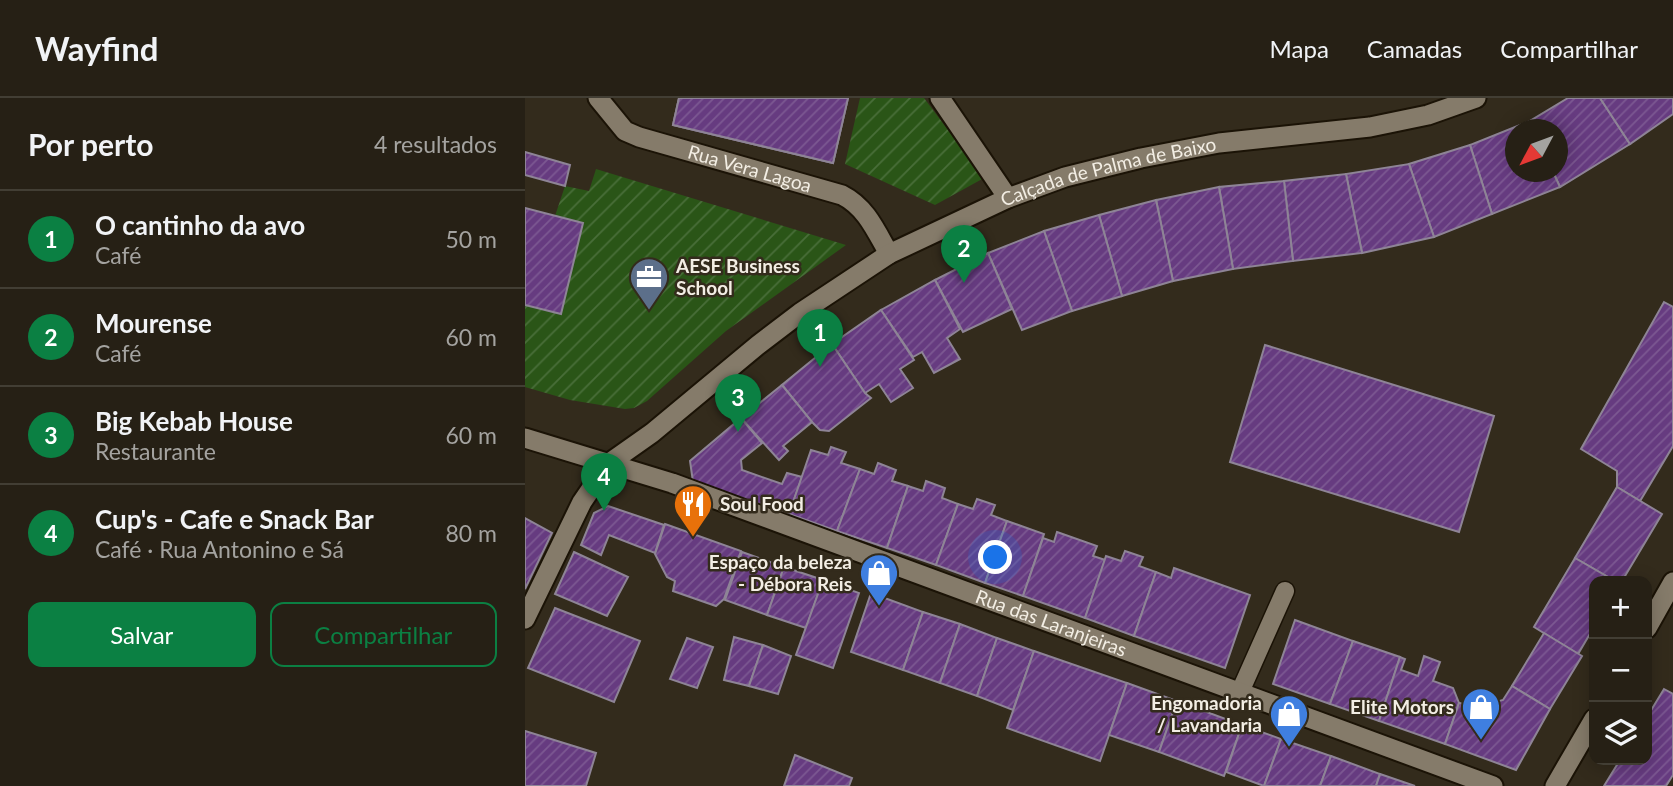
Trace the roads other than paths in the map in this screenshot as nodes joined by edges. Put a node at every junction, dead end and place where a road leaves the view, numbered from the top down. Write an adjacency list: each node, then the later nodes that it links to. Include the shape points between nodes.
1 (598, 98): 5 (street, Rua Vera Lagoa, via 625,131 639,137 852,200)
2 (940, 98): 4 (street)
3 (1476, 98): 4 (street, Calçada de Palma de Baixo, via 1428,115 1370,127 1219,143 1140,158 1065,177)
4 (1008, 198): 5 (street, Calçada de Palma de Baixo)
5 (889, 254): 7 (street, Calçada de Palma de Baixo, via 800,313)
6 (525, 438): 7 (street, Rua das Laranjeiras)
7 (608, 464): 10 (street, via 582,502); 12 (street, Rua das Laranjeiras, via 672,483)
8 (1673, 582): 11 (street)
9 (1285, 591): 12 (lane)
10 (525, 619)
11 (1652, 619)
12 (1240, 692): 14 (street, Rua das Laranjeiras)
13 (1589, 728): 15 (street)
14 (1493, 786)
15 (1555, 786)

